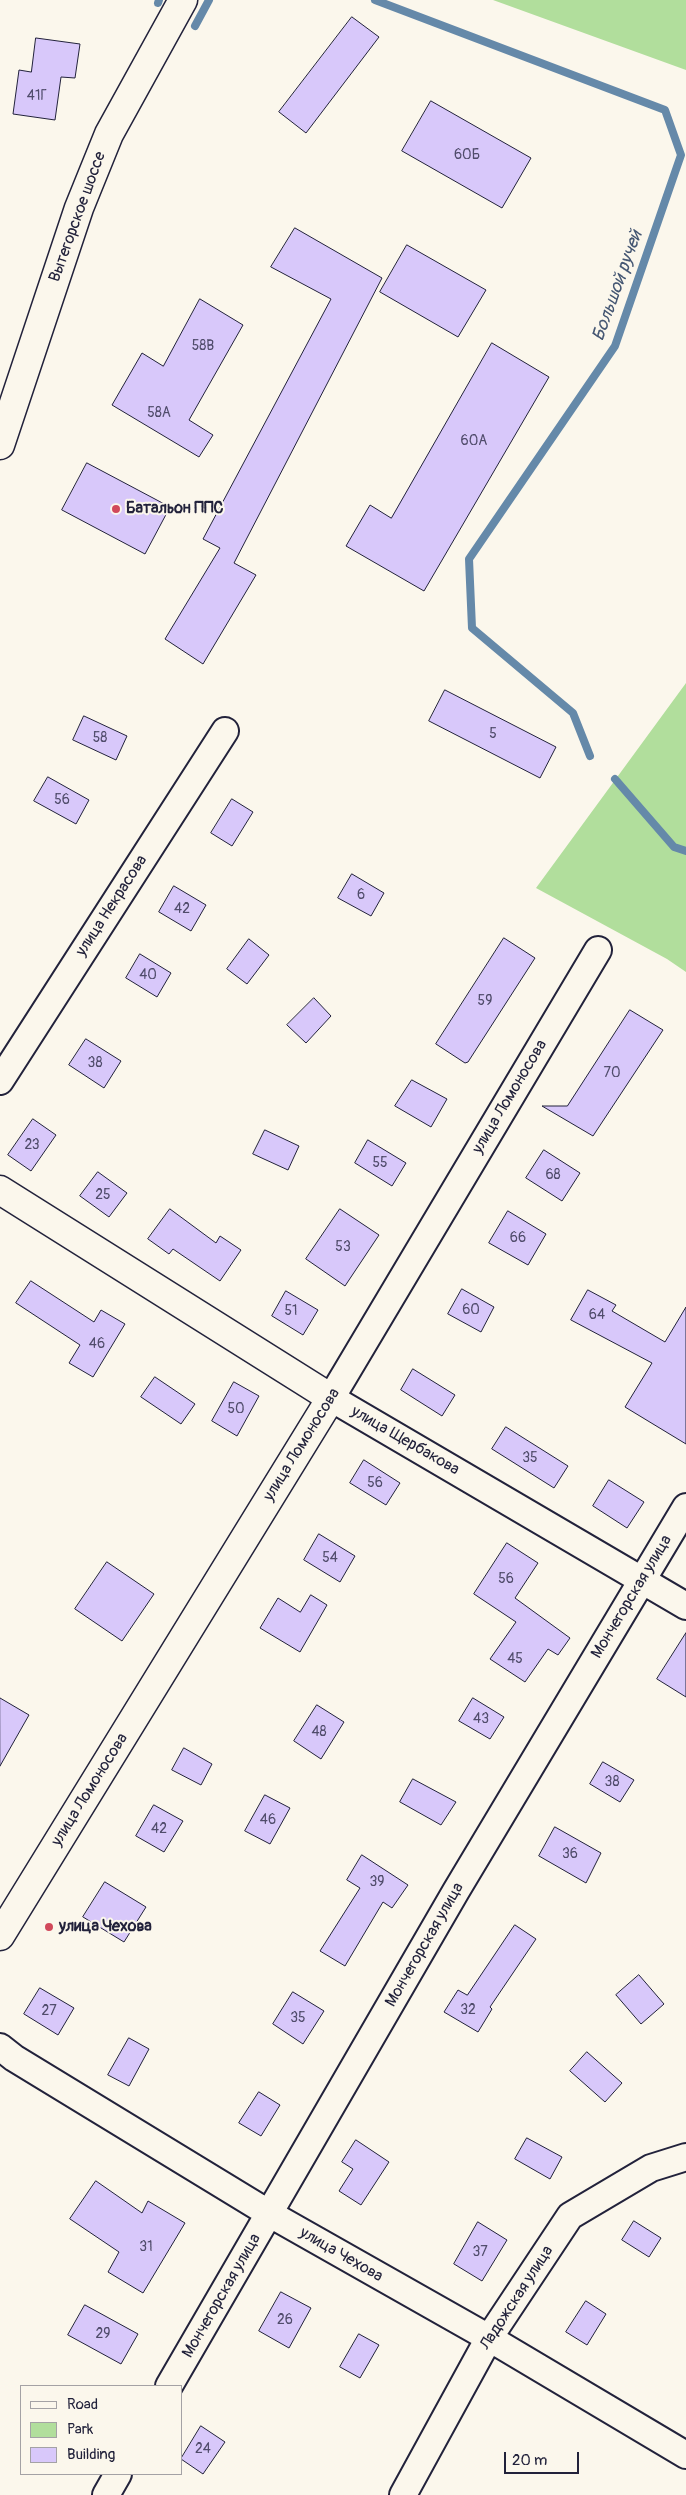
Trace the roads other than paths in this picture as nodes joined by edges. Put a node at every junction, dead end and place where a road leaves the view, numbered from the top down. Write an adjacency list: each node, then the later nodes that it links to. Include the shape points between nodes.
1 (183, 0): 2 (street, Вытегорское шоссе, via 109,134 79,208)
2 (0, 445)
3 (225, 731): 5 (street, улица Некрасова)
4 (598, 950): 7 (street, улица Ломоносова)
5 (0, 1081)
6 (0, 1190): 7 (street, улица Щербакова)
7 (331, 1398): 9 (street, улица Щербакова); 11 (street, улица Ломоносова)
8 (686, 1507): 9 (street, Мончегорская улица)
9 (642, 1579): 10 (street, улица Щербакова); 14 (street, Мончегорская улица, via 456,1891)
10 (686, 1606)
11 (0, 1936)
12 (0, 2047): 14 (street, улица Чехова)
13 (686, 2157): 15 (street, Ладожская улица, via 651,2168 570,2216)
14 (270, 2214): 15 (street, улица Чехова); 16 (street, Мончегорская улица)
15 (489, 2338): 17 (street, улица Чехова); 20 (street, Ладожская улица)
16 (170, 2385)
17 (686, 2455)
18 (117, 2475): 19 (street)
19 (106, 2495)
20 (403, 2495)

